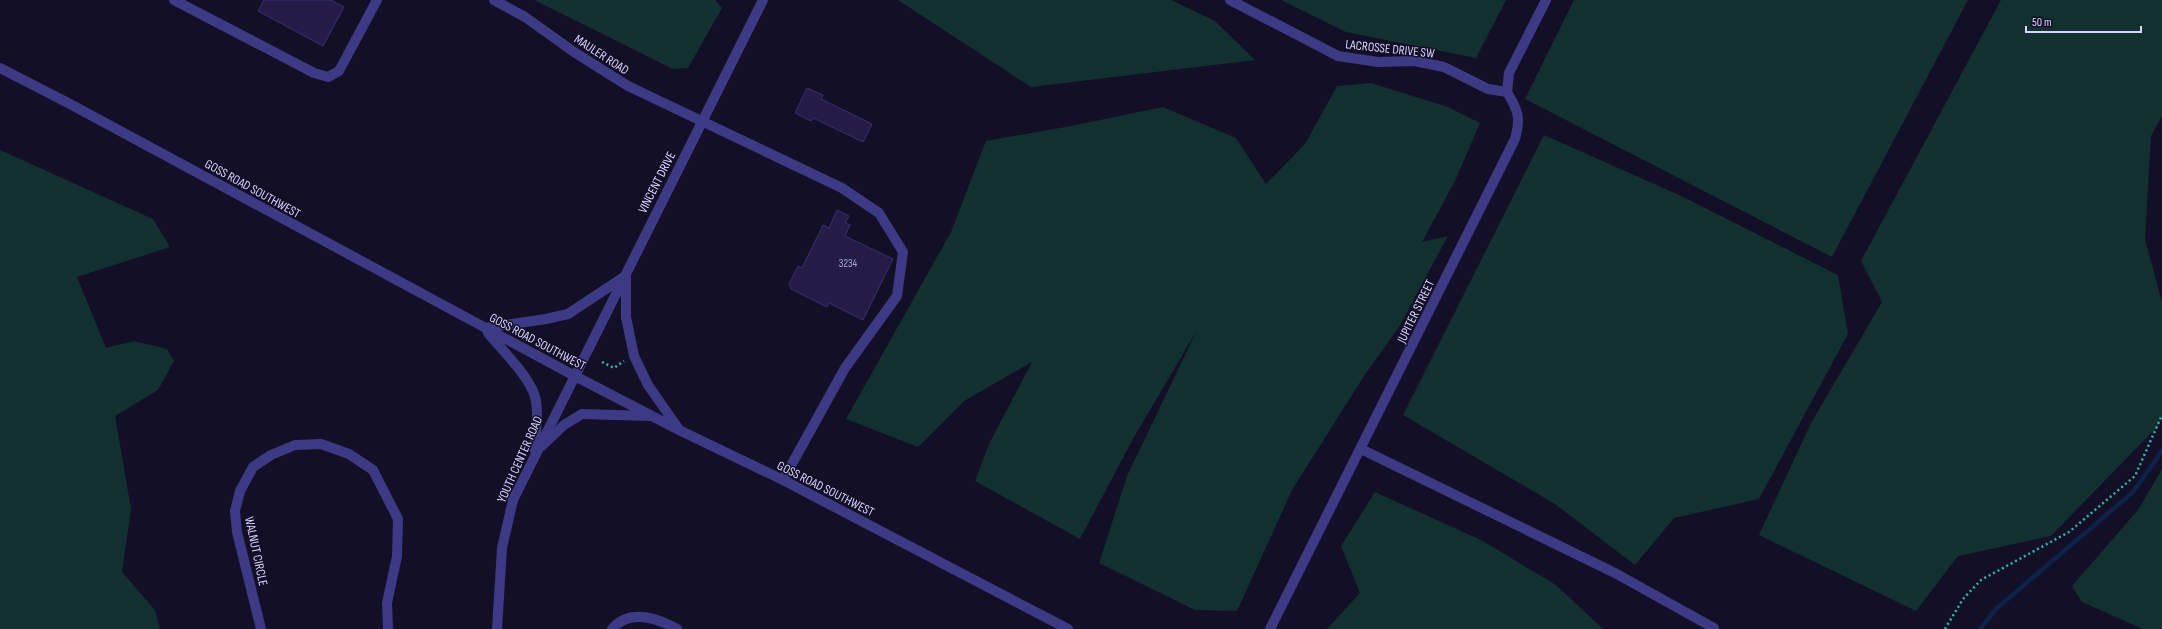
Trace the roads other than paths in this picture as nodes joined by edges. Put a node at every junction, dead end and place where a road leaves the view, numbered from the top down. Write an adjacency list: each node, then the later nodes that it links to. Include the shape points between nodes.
1 (174, 0): 2 (street, via 314,73 328,77 339,70)
2 (377, 0)
3 (494, 0): 9 (street, MAULER ROAD, via 525,17 628,86)
4 (763, 0): 9 (street, VINCENT DRIVE)
5 (1230, 0): 8 (street, LACROSSE DRIVE SW, via 1338,56 1378,62 1414,61 1444,67 1488,89)
6 (1546, 0): 8 (street, via 1510,73)
7 (0, 68): 11 (street, GOSS ROAD SOUTHWEST, via 77,107)
8 (1507, 92): 15 (street, JUPITER STREET, via 1517,107 1519,125 1515,138)
9 (702, 121): 10 (street, VINCENT DRIVE); 17 (street, MAULER ROAD, via 842,188 879,213 903,252 897,296 846,368)
10 (626, 276): 11 (street, via 568,314); 12 (street, VINCENT DRIVE); 14 (street, via 626,317 634,356 648,386)
11 (485, 328): 12 (street, GOSS ROAD SOUTHWEST); 16 (street, via 534,392 537,421)
12 (573, 375): 13 (street, GOSS ROAD SOUTHWEST); 16 (street, YOUTH CENTER ROAD)
13 (653, 416): 14 (street, GOSS ROAD SOUTHWEST); 16 (street, via 582,414 564,425)
14 (679, 430): 17 (street, GOSS ROAD SOUTHWEST)
15 (1360, 449): 18 (street, via 1615,573); 25 (street, JUPITER STREET)
16 (534, 455): 21 (street, YOUTH CENTER ROAD, via 513,500 506,522 501,555)
17 (783, 480): 24 (street, GOSS ROAD SOUTHWEST)
18 (1714, 628)
19 (261, 629): 20 (street, WALNUT CIRCLE, via 237,532 235,512 240,491 253,466 271,455 295,445 321,444 349,454 373,470 398,519 397,556 387,603)
20 (388, 629)
21 (498, 629)
22 (612, 629): 23 (street, via 627,619 643,616 662,621)
23 (677, 629)
24 (1068, 629)
25 (1270, 629)

